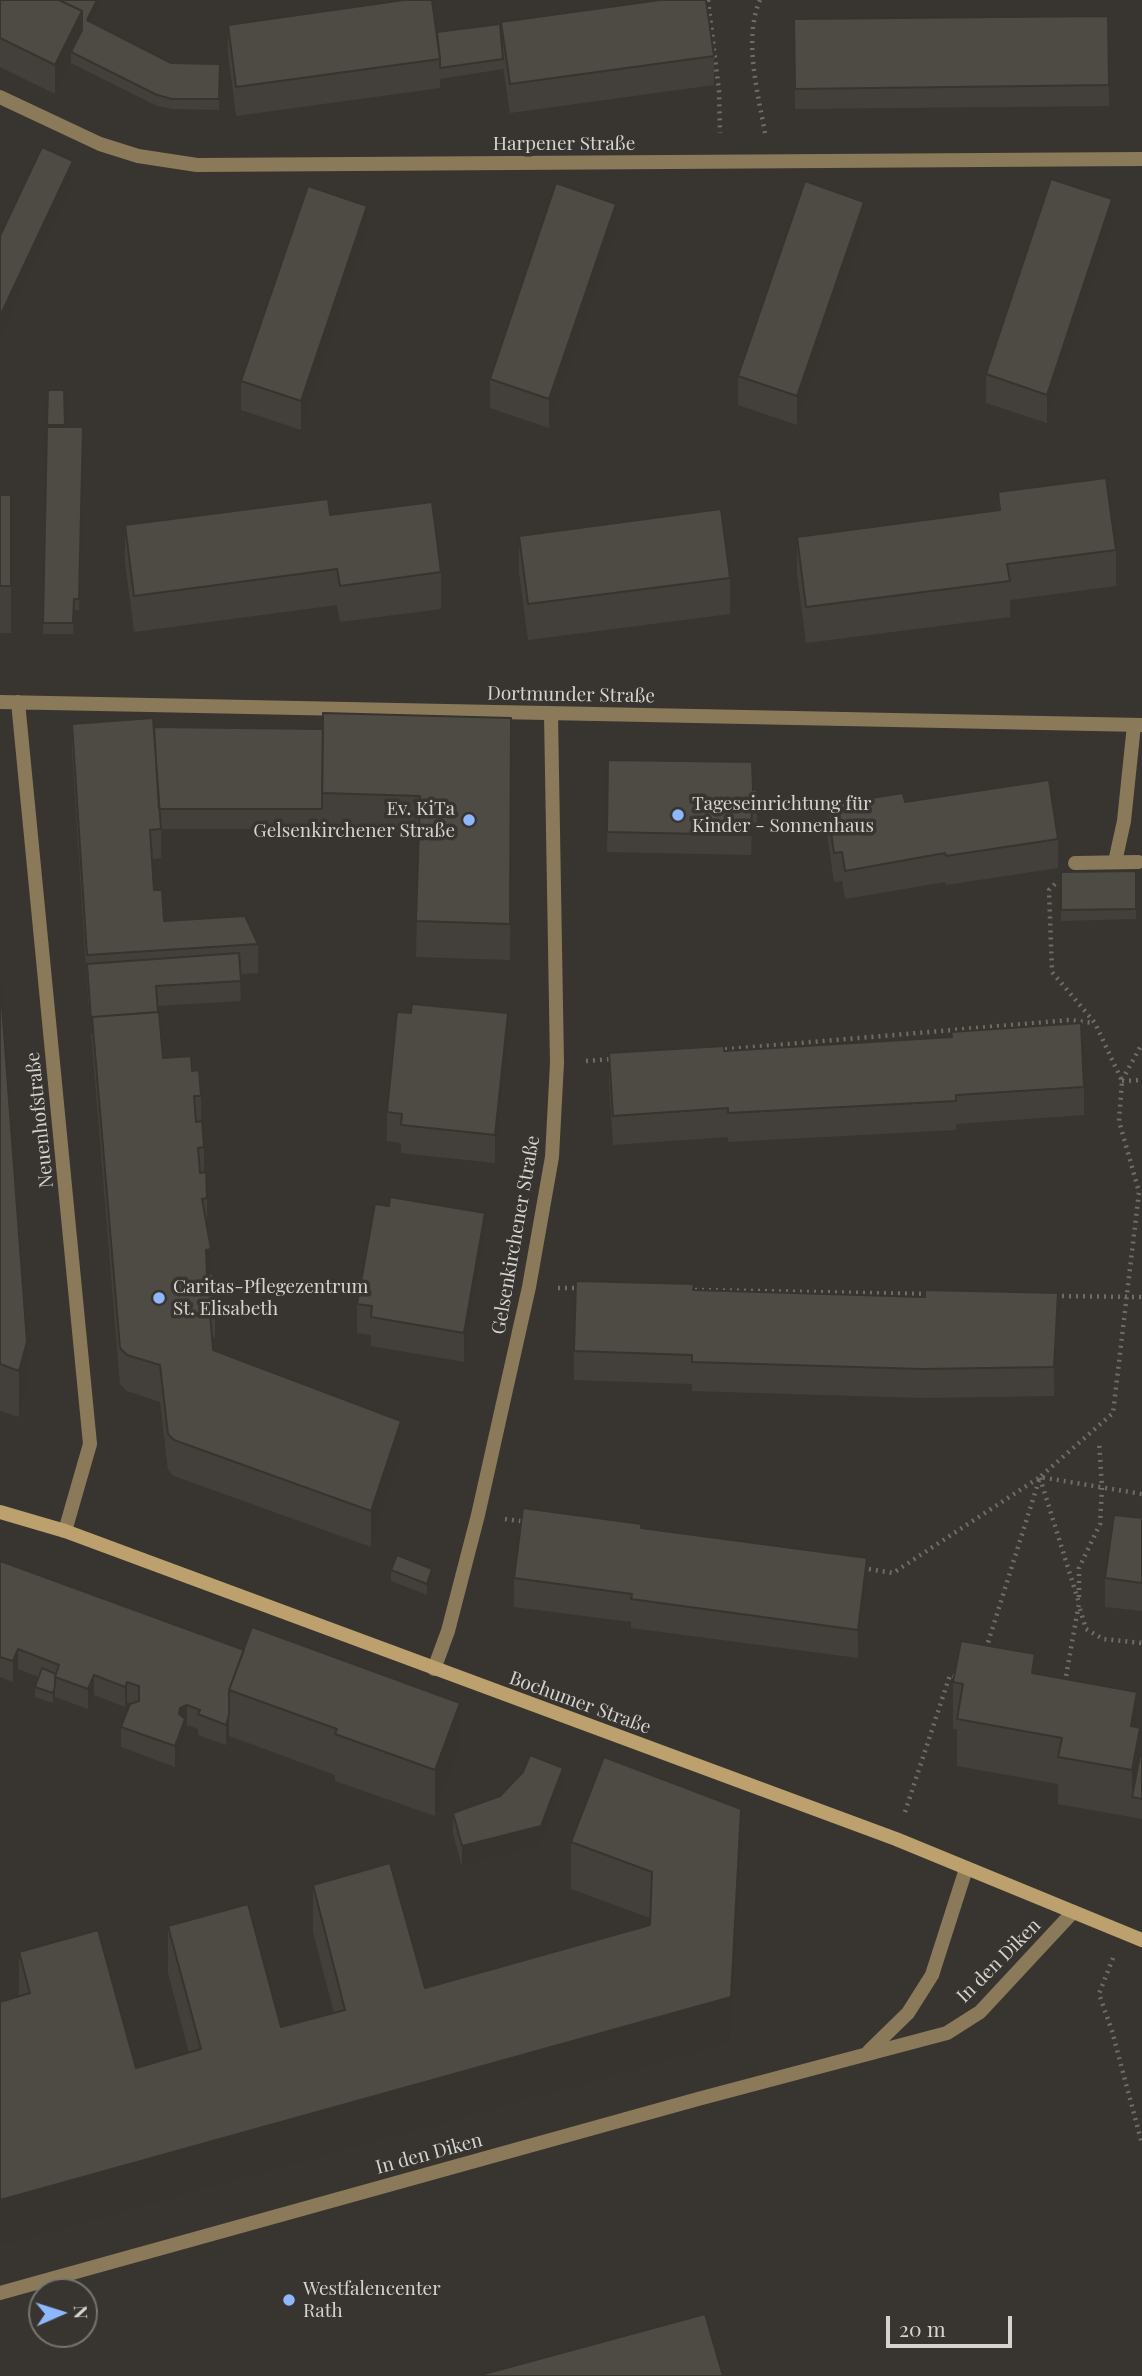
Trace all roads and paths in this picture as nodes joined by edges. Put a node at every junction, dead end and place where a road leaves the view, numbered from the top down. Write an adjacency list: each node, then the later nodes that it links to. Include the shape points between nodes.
1 (708, 0): 6 (path, via 719,91)
2 (760, 0): 5 (path, via 754,14 755,74)
3 (0, 97): 6 (street, Harpener Straße, via 100,144 138,156 197,165)
4 (1142, 159): 5 (street, Harpener Straße)
5 (769, 161): 6 (street, Harpener Straße)
6 (720, 162)
7 (0, 702): 8 (street, Dortmunder Straße)
8 (18, 702): 9 (street, Dortmunder Straße); 35 (street, Neuenhofstraße, via 90,1444)
9 (551, 714): 10 (street, Dortmunder Straße); 18 (street, Gelsenkirchener Straße)
10 (1138, 725): 11 (street)
11 (1115, 862): 12 (street); 13 (street)
12 (1138, 862)
13 (1075, 863): 14 (path, via 1049,890 1052,971)
14 (1095, 1023): 16 (path, via 1070,1020); 20 (path)
15 (1142, 1044): 20 (path)
16 (710, 1051)
17 (626, 1057): 18 (path)
18 (557, 1063): 21 (street, Gelsenkirchener Straße, via 552,1157)
19 (1142, 1080): 20 (path)
20 (1122, 1081): 26 (path, via 1119,1121 1139,1192)
21 (529, 1287): 22 (path); 33 (street, Gelsenkirchener Straße)
22 (585, 1288)
23 (683, 1290): 24 (path)
24 (934, 1294)
25 (1045, 1296): 26 (path)
26 (1129, 1297): 27 (path); 29 (path, via 1113,1413)
27 (1142, 1297)
28 (1098, 1441): 30 (path)
29 (1040, 1477): 30 (path); 36 (path, via 893,1573); 37 (path); 39 (path)
30 (1102, 1487): 31 (path); 37 (path, via 1100,1524 1079,1568)
31 (1142, 1494)
32 (0, 1512): 35 (street, Bochumer Straße)
33 (478, 1515): 34 (path); 40 (street, Gelsenkirchener Straße)
34 (533, 1523)
35 (65, 1531): 40 (street, Bochumer Straße)
36 (852, 1567)
37 (1079, 1603): 38 (path, via 1086,1629 1103,1639); 42 (path)
38 (1142, 1643)
39 (984, 1655)
40 (434, 1669): 43 (street, Bochumer Straße)
41 (963, 1678): 43 (path, via 950,1675)
42 (1063, 1693)
43 (897, 1839): 44 (street, Bochumer Straße)
44 (965, 1868): 45 (street, Bochumer Straße); 48 (street, In den Diken, via 932,1975 908,2013)
45 (1073, 1912): 46 (street, Bochumer Straße); 48 (street, In den Diken, via 980,2012 947,2033)
46 (1123, 1933): 47 (street, Bochumer Straße); 49 (path, via 1099,1994)
47 (1142, 1940)
48 (868, 2052): 50 (street, In den Diken)
49 (1142, 2144)
50 (0, 2293)

